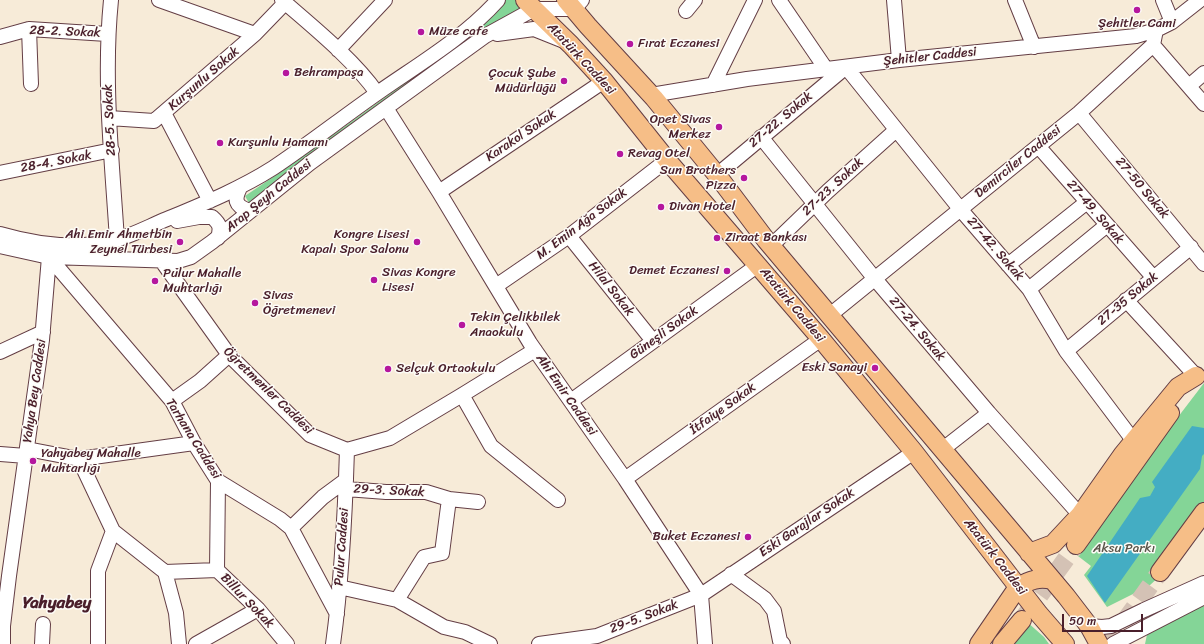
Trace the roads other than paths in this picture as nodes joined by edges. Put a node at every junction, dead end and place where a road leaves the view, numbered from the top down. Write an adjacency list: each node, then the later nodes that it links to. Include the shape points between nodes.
1 (111, 0): 19 (street, 28-5. Sokak)
2 (159, 0): 20 (street)
3 (385, 0): 26 (street)
4 (482, 0): 15 (street)
5 (498, 0): 15 (street, Arap Şeyh Caddesi)
6 (755, 0): 33 (street)
7 (779, 0): 29 (street)
8 (894, 0): 27 (street)
9 (1015, 0): 25 (street)
10 (1163, 0): 16 (street)
11 (1200, 0): 16 (street, Şehitler Caddesi)
12 (283, 1): 20 (street, Kurşunlu Sokak); 26 (street)
13 (574, 3): 14 (street, Arap Şeyh Caddesi); 36 (main road, Atatürk Caddesi)
14 (530, 5): 21 (street, Arap Şeyh Caddesi); 23 (main road, Atatürk Caddesi)
15 (477, 21): 35 (street, Arap Şeyh Caddesi)
16 (1172, 22): 18 (street, Şehitler Caddesi)
17 (29, 29): 19 (street, 28-2. Sokak); 22 (street, 28-2. Sokak); 32 (street)
18 (1156, 30): 24 (street); 25 (street, Şehitler Caddesi, via 1130,37)
19 (108, 34): 41 (street, 28-5. Sokak)
20 (255, 34): 40 (street, Kurşunlu Sokak)
21 (485, 36): 23 (street, via 534,29); 38 (street, Arap Şeyh Caddesi)
22 (0, 37)
23 (570, 44): 31 (main road, Atatürk Caddesi)
24 (1153, 45): 34 (street); 39 (street, Demirciler Caddesi)
25 (1034, 47): 27 (street, Şehitler Caddesi)
26 (338, 50): 35 (street, via 367,78)
27 (899, 60): 28 (street, Şehitler Caddesi)
28 (846, 66): 29 (street, Şehitler Caddesi); 42 (street, 27-42. Sokak); 43 (street, 27-22. Sokak)
29 (826, 69): 33 (street, Şehitler Caddesi)
30 (1204, 73): 34 (street)
31 (604, 81): 46 (main road, Atatürk Caddesi); 50 (street, Karakol Sokak)
32 (31, 84)
33 (713, 85): 36 (street, Şehitler Caddesi)
34 (1189, 86): 37 (street)
35 (377, 93): 49 (street, Arap Şeyh Caddesi, via 273,168)
36 (651, 95): 48 (main road, Atatürk Caddesi)
37 (1204, 104)
38 (386, 108): 50 (street, Ahi Emir Caddesi); 55 (street, Arap Şeyh Caddesi, via 310,163)
39 (1079, 112): 44 (street, Demirciler Caddesi); 63 (street, 27-50 Sokak)
40 (164, 113): 41 (street, Kurşunlu Sokak, via 154,121); 51 (street)
41 (109, 118): 45 (street, 28-5. Sokak)
42 (896, 130): 53 (street, 27-23. Sokak); 54 (street, 27-42. Sokak)
43 (761, 137): 48 (street, 27-22. Sokak); 53 (street, 27-24. Sokak)
44 (1038, 146): 52 (street, 27-49. Sokak); 54 (street, Demirciler Caddesi)
45 (112, 150): 47 (street, 28-4. Sokak); 61 (street, 28-5. Sokak)
46 (667, 160): 58 (street, M. Emin Ağa Sokak); 67 (main road, Atatürk Caddesi)
47 (0, 173)
48 (717, 175): 62 (main road, Atatürk Caddesi)
49 (241, 186): 51 (street, Arap Şeyh Caddesi); 55 (street, via 237,204)
50 (439, 192): 71 (street, Ahi Emir Caddesi)
51 (210, 201): 57 (street, Arap Şeyh Caddesi)
52 (1087, 202): 56 (street, 27-49. Sokak); 68 (street)
53 (815, 204): 62 (street, 27-23. Sokak); 70 (street, 27-24. Sokak)
54 (960, 210): 68 (street, 27-42. Sokak); 70 (street, Demirciler Caddesi)
55 (250, 211): 59 (street, Arap Şeyh Caddesi)
56 (1107, 225): 69 (street, 27-49. Sokak); 72 (street)
57 (144, 228): 59 (street, via 199,217 212,217 219,223); 61 (street, Arap Şeyh Caddesi)
58 (569, 236): 71 (street, M. Emin Ağa Sokak); 77 (street, Hilal Sokak)
59 (218, 238): 65 (street, Arap Şeyh Caddesi, via 191,257 178,262)
60 (0, 240): 61 (street, Arap Şeyh Caddesi, via 60,246); 64 (street, Arap Şeyh Caddesi)
61 (117, 240)
62 (771, 246): 74 (main road, Atatürk Caddesi)
63 (1191, 247): 66 (street, 27-50 Sokak); 69 (street, 27-35 Sokak)
64 (48, 257): 65 (street, Arap Şeyh Caddesi); 75 (street, Yahya Bey Caddesi); 84 (street, Tarhana Caddesi)
65 (161, 260): 81 (street, Öğretmenler Caddesi)
66 (1204, 264)
67 (758, 265): 76 (main road, Atatürk Caddesi); 77 (street, Güneşli Sokak)
68 (1008, 265): 72 (street, 27-42. Sokak)
69 (1153, 277): 73 (street, 27-35 Sokak)
70 (875, 279): 74 (street, Demirciler Caddesi); 86 (street, 27-24. Sokak)
71 (496, 286): 78 (street, Ahi Emir Caddesi)
72 (1029, 289): 79 (street, 27-42. Sokak)
73 (1126, 300): 79 (street, 27-35 Sokak); 82 (street)
74 (830, 315): 89 (main road, Atatürk Caddesi)
75 (43, 332): 80 (street); 91 (street, Yahya Bey Caddesi)
76 (821, 339): 92 (main road, Atatürk Caddesi); 95 (street, İtfaiye Sokak)
77 (653, 341): 85 (street, Güneşli Sokak)
78 (534, 350): 83 (street); 85 (street, Ahi Emir Caddesi)
79 (1066, 351): 87 (street, 27-42. Sokak)
80 (0, 352)
81 (229, 356): 84 (street); 90 (street, Öğretmenler Caddesi, via 310,434)
82 (1200, 371): 87 (main road, via 1178,386); 105 (main road)
83 (462, 395): 90 (street, via 390,438); 99 (street, via 491,446)
84 (172, 401): 88 (street, Tarhana Caddesi)
85 (571, 401): 95 (street, Ahi Emir Caddesi)
86 (989, 413): 89 (street); 102 (street, 27-24. Sokak)
87 (1133, 440): 102 (main road)
88 (194, 443): 94 (street); 96 (street, Tarhana Caddesi)
89 (943, 448): 106 (main road, Atatürk Caddesi)
90 (347, 450): 97 (street, Pulur Caddesi)
91 (26, 452): 93 (street); 94 (street); 111 (street, Yahya Bey Caddesi)
92 (914, 452): 110 (street, Eski Garajlar Sokak); 115 (main road, Atatürk Caddesi)
93 (0, 454)
94 (79, 459): 104 (street)
95 (625, 479): 116 (street, Ahi Emir Caddesi)
96 (218, 481): 103 (street, Tarhana Caddesi); 107 (street, Billur Sokak)
97 (346, 485): 98 (street, 29-3. Sokak, via 386,492 426,492); 103 (street, via 323,497); 114 (street, Pulur Caddesi)
98 (449, 499): 100 (street, 29-3. Sokak); 118 (street, via 442,553 424,556)
99 (558, 500)
100 (478, 502)
101 (1204, 512): 109 (main road)
102 (1080, 515): 106 (main road, via 1053,544)
103 (291, 528): 120 (street, Tarhana Caddesi)
104 (113, 531): 108 (street); 128 (street, via 98,571)
105 (1076, 545)
106 (1029, 553): 112 (main road, Atatürk Caddesi)
107 (217, 570): 108 (street); 119 (street, Billur Sokak)
108 (165, 572): 129 (street, via 176,613)
109 (1160, 572)
110 (731, 574): 116 (street, Eski Garajlar Sokak); 136 (street, via 765,599 774,611 780,641)
111 (4, 577): 126 (street, Yahya Bey Caddesi)
112 (1052, 580): 115 (main road, via 1037,578); 122 (main road, Atatürk Caddesi)
113 (1204, 583): 122 (street, via 1111,626 1102,627)
114 (339, 587): 118 (street); 120 (street, Pulur Caddesi)
115 (1018, 587): 137 (main road); 139 (main road, Atatürk Caddesi)
116 (701, 595): 125 (street, 29-5. Sokak); 135 (street, Ahi Emir Caddesi)
117 (1204, 597): 124 (street)
118 (397, 600): 133 (street, via 444,627 465,632)
119 (258, 609): 130 (street); 131 (street, Billur Sokak)
120 (337, 614): 132 (street, Pulur Caddesi)
121 (1022, 620): 138 (main road)
122 (1086, 622): 140 (main road, Atatürk Caddesi)
123 (43, 624): 127 (street)
124 (1130, 639): 141 (street)
125 (597, 640): 134 (street, 29-5. Sokak)
126 (3, 644)
127 (42, 644)
128 (98, 644)
129 (179, 644)
130 (196, 644)
131 (287, 644)
132 (333, 644)
133 (490, 644)
134 (539, 644)
135 (705, 644)
136 (783, 644)
137 (979, 644)
138 (1002, 644)
139 (1065, 644)
140 (1099, 644)
141 (1113, 644)

